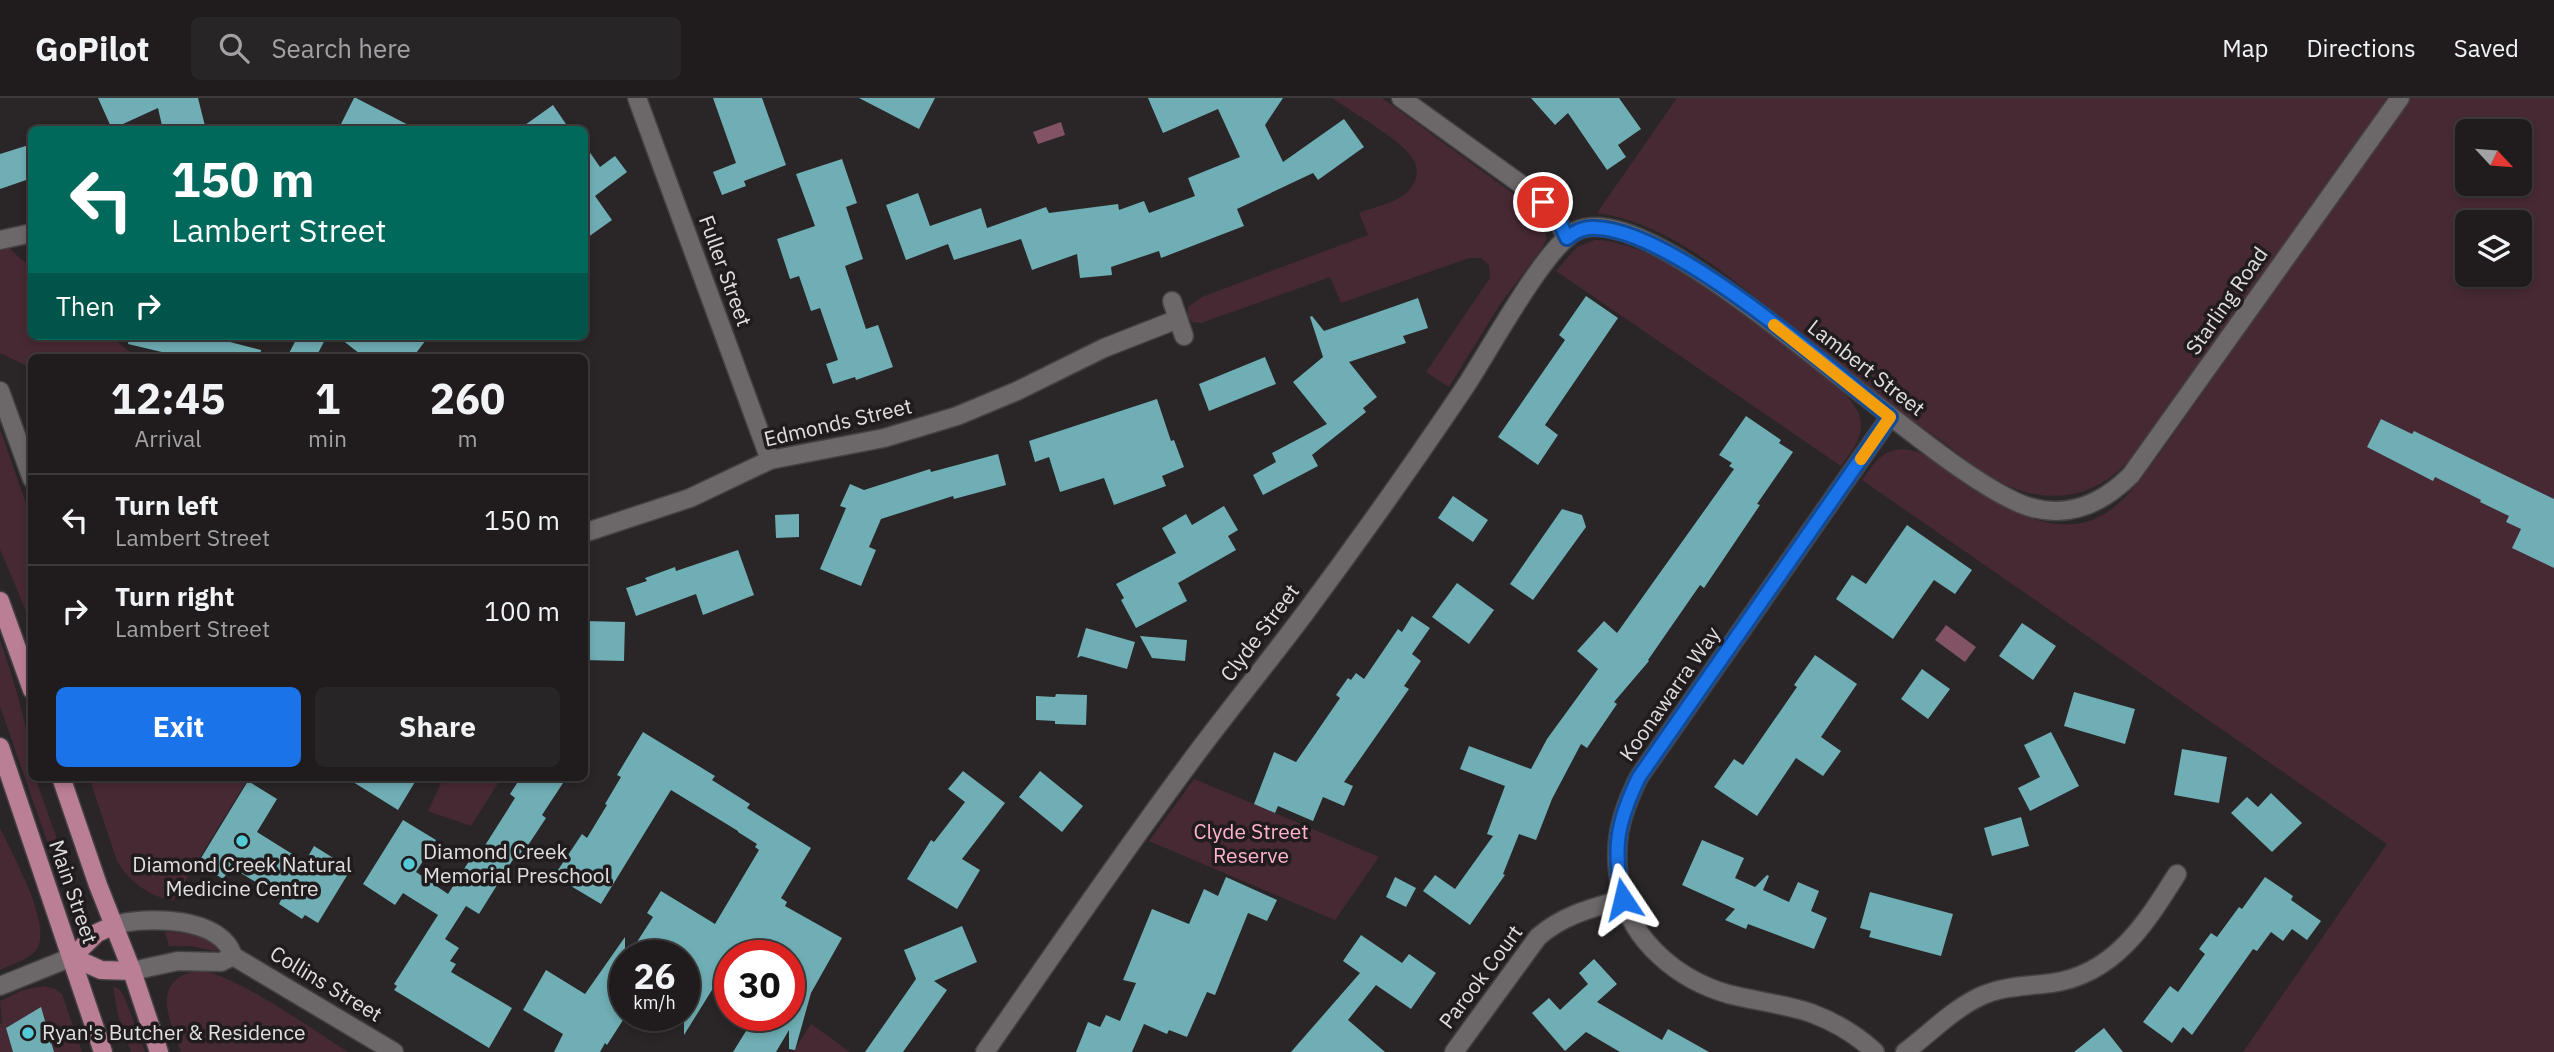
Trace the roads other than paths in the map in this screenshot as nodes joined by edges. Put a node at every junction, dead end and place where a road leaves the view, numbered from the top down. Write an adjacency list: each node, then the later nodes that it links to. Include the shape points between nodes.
1 (637, 98): 10 (street, Fuller Street)
2 (1401, 98): 5 (street, via 1536,195 1552,211)
3 (2400, 98): 12 (street, Starling Road, via 2131,475 2102,500)
4 (28, 234): 6 (street)
5 (1567, 238): 9 (street, Lambert Street, via 1585,228 1608,229 1671,254 1735,295); 28 (street, Clyde Street, via 1544,264 1466,386 1313,602 1189,763)
6 (0, 240)
7 (1172, 301): 10 (street, Edmonds Street, via 1181,328 1115,343 957,416 884,439)
8 (0, 391): 11 (street)
9 (1890, 417): 12 (street, Lambert Street, via 1997,492 2035,508); 19 (street, Koonawarra Way, via 1639,777 1620,822 1616,848)
10 (770, 460): 13 (street, Edmonds Street, via 690,498)
11 (28, 469)
12 (2075, 510)
13 (588, 532)
14 (0, 601): 15 (main road)
15 (28, 679)
16 (0, 747): 21 (main road, Main Street)
17 (62, 781): 20 (main road, Main Street)
18 (2177, 874): 31 (street, via 2137,934 2101,966 2069,980 2008,988 1977,998)
19 (1623, 899): 29 (street, Parook Court, via 1568,916 1538,937); 30 (street, Koonawarra Way, via 1653,950 1685,976 1727,994 1813,1014 1855,1035)
20 (114, 925): 21 (main road, Collins Street, via 97,933); 22 (street, Collins Street, via 150,919 181,922 219,937); 23 (main road, Main Street)
21 (72, 957): 23 (main road, via 100,970); 24 (street); 25 (main road, Main Street)
22 (233, 957): 23 (street, via 221,962 178,961); 27 (street, Collins Street)
23 (132, 971): 26 (main road, Main Street)
24 (0, 986)
25 (103, 1052)
26 (159, 1052)
27 (394, 1052)
28 (985, 1052)
29 (1454, 1052)
30 (1875, 1052)
31 (1905, 1052)

